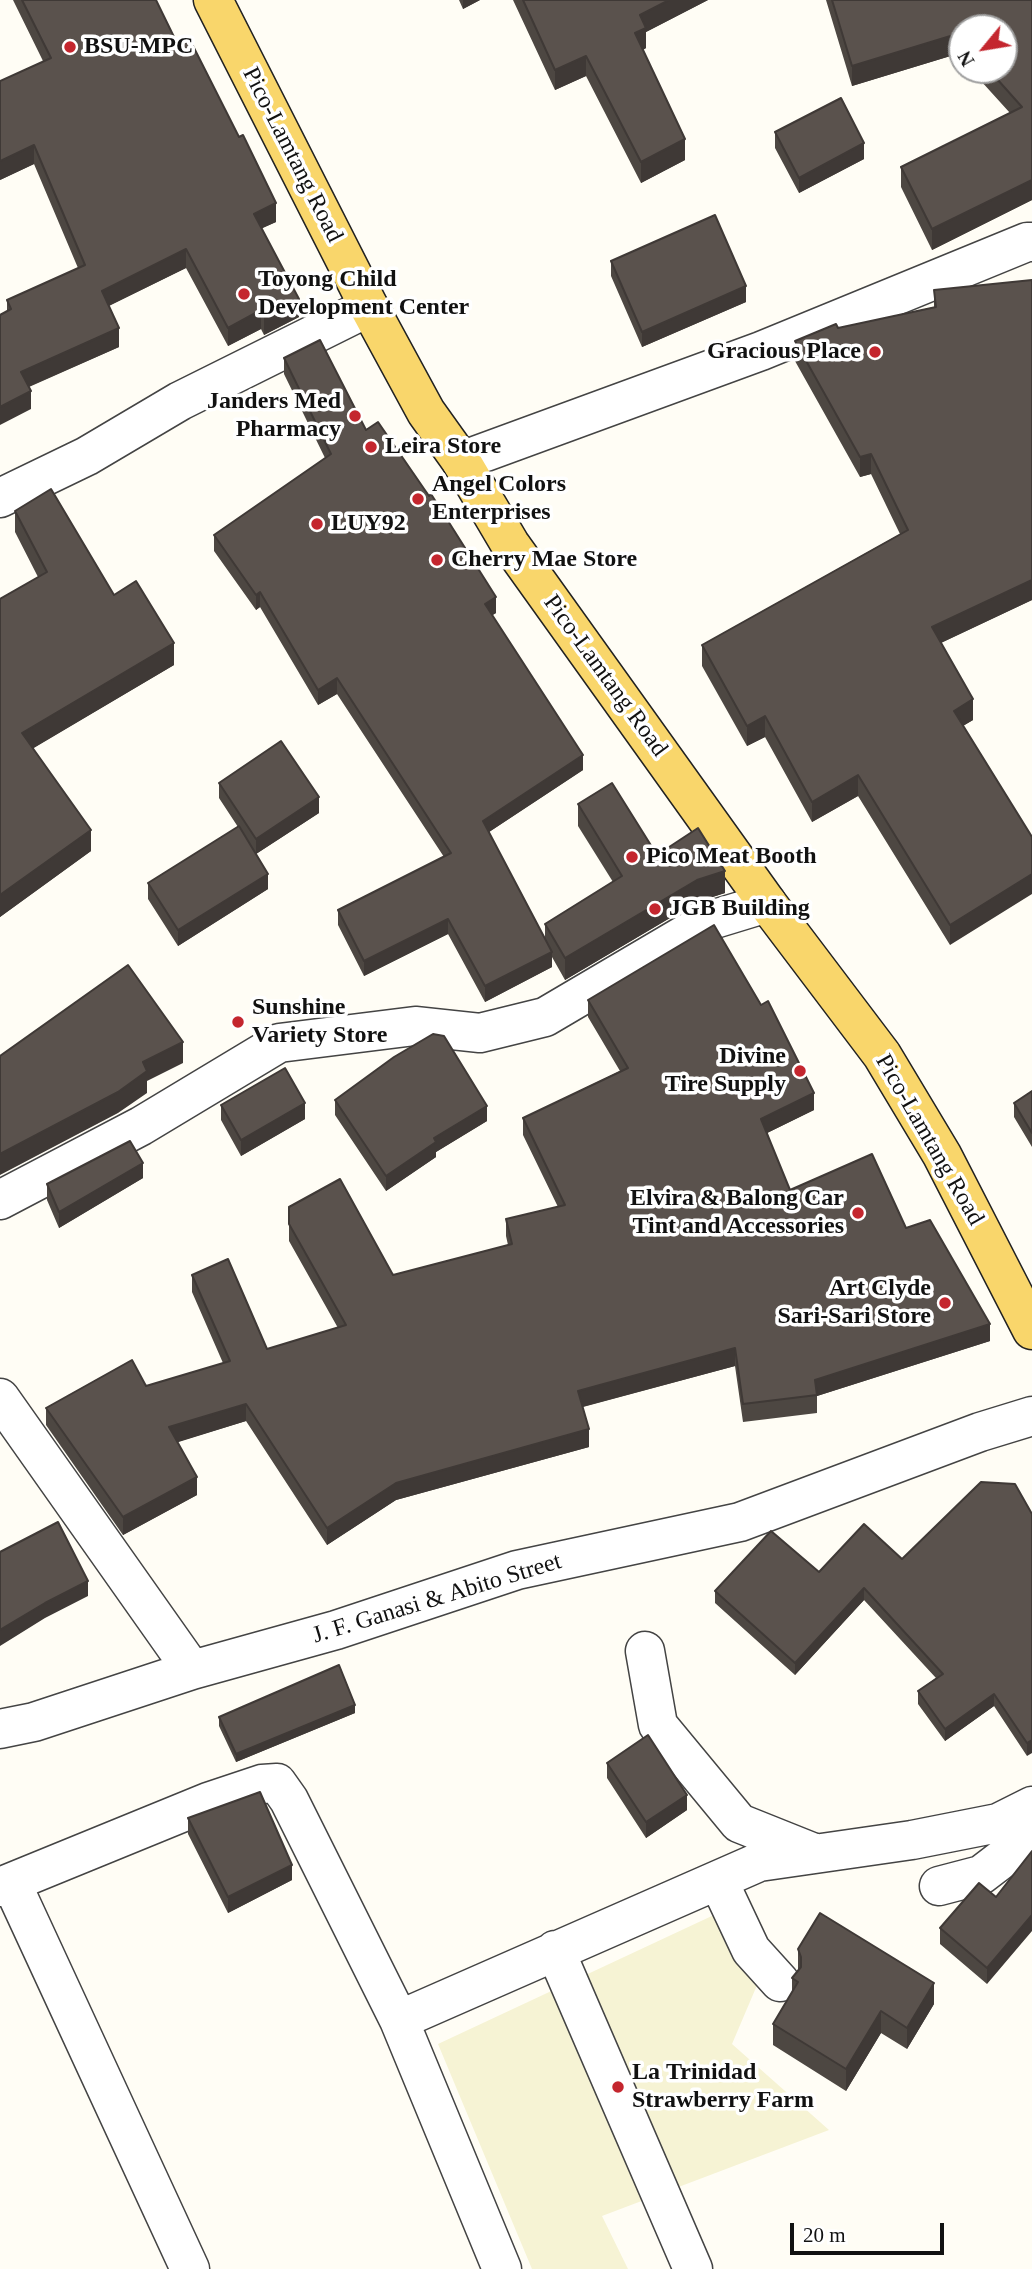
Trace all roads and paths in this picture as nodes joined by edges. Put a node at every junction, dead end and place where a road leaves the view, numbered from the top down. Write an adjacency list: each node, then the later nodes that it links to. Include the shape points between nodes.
1 (213, 0): 3 (main road, Pico-Lamtang Road)
2 (1032, 242): 4 (street, via 761,351)
3 (369, 307): 4 (main road, Pico-Lamtang Road, via 426,412); 5 (street)
4 (461, 461): 6 (main road, Pico-Lamtang Road, via 510,544)
5 (0, 498)
6 (767, 903): 7 (street, via 708,921 545,1017 480,1033 415,1026 279,1043 141,1126); 8 (main road, Pico-Lamtang Road, via 882,1055 942,1155)
7 (0, 1200)
8 (1032, 1330)
9 (0, 1398): 12 (street)
10 (1032, 1416): 12 (street, J. F. Ganasi & Abito Street, via 740,1522 517,1570 335,1630)
11 (645, 1651): 16 (street, via 659,1725 739,1823)
12 (192, 1670): 13 (street, J. F. Ganasi & Abito Street)
13 (0, 1729)
14 (1032, 1806): 16 (street, via 998,1823)
15 (1032, 1836): 19 (street, via 981,1875)
16 (816, 1854): 17 (street, via 759,1862)
17 (718, 1880): 20 (street); 21 (street, via 751,1950)
18 (6, 1885): 22 (street, via 134,1830 262,1784 277,1783); 23 (street)
19 (939, 1886)
20 (555, 1950): 22 (street); 25 (street)
21 (780, 1982)
22 (399, 2020): 24 (street)
23 (190, 2269)
24 (502, 2269)
25 (693, 2269)

